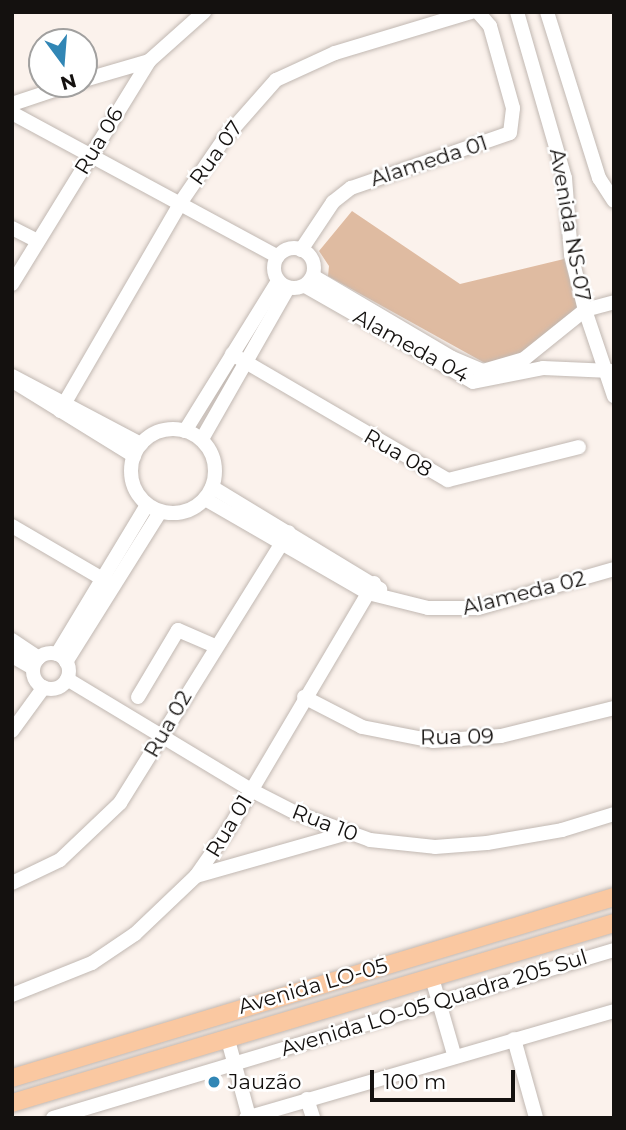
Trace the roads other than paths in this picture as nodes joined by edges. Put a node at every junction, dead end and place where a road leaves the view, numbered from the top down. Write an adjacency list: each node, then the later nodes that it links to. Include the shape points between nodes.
1 (204, 12): 6 (street, Rua 06)
2 (471, 12): 13 (street, Rua 07, via 335,53 276,80 223,139)
3 (478, 12): 16 (street, Alameda 01, via 490,26 513,108 513,127 505,138 351,188 333,202)
4 (517, 12): 22 (street, Avenida NS-07, via 565,178 571,255)
5 (547, 12): 12 (street, Avenida NS-07, via 599,177)
6 (149, 61): 7 (street); 11 (street, Rua 06)
7 (98, 76)
8 (30, 98): 9 (street)
9 (12, 104)
10 (12, 113): 11 (street)
11 (93, 153): 13 (street); 15 (street, Rua 06)
12 (614, 201)
13 (181, 202): 17 (street); 29 (street, Rua 07)
14 (12, 228): 15 (street)
15 (37, 240): 19 (street, Rua 06)
16 (301, 250): 17 (street, via 288,249); 18 (street, via 311,258)
17 (278, 257): 20 (street, via 274,269)
18 (309, 281): 20 (street); 23 (street, Alameda 04)
19 (12, 284)
20 (283, 284): 24 (street); 25 (street)
21 (614, 302): 22 (street)
22 (585, 310): 23 (street, Alameda 04, via 536,353 483,371); 26 (street, Avenida NS-07)
23 (369, 316): 26 (street, Alameda 04, via 472,382 543,368)
24 (232, 354): 25 (street, Rua 08); 30 (street)
25 (247, 362): 31 (street); 32 (street, Rua 08, via 448,480)
26 (610, 371): 28 (street, Avenida NS-07)
27 (12, 378): 29 (street)
28 (614, 397)
29 (63, 406): 33 (street)
30 (185, 431): 31 (street); 33 (street, via 161,431)
31 (202, 439): 34 (street, via 213,457)
32 (579, 447)
33 (137, 450): 35 (street, via 132,482)
34 (209, 493): 35 (street, via 187,512); 37 (street, Alameda 02)
35 (153, 508): 39 (street); 40 (street)
36 (12, 526): 39 (street)
37 (286, 537): 41 (street, Alameda 02); 43 (street, Rua 02)
38 (614, 569): 41 (street, Alameda 02, via 478,608 428,608)
39 (101, 577): 40 (street); 45 (street)
40 (114, 586): 45 (street)
41 (371, 588): 50 (street, Rua 01)
42 (12, 640): 46 (street)
43 (215, 646): 49 (street, via 178,630); 53 (street, Rua 02)
44 (12, 656): 46 (street)
45 (62, 658): 46 (street); 47 (street)
46 (36, 663): 48 (street)
47 (67, 679): 48 (street, via 59,687); 53 (street, Rua 10)
48 (44, 687): 52 (street)
49 (138, 697)
50 (304, 697): 51 (street, Rua 09, via 362,727 433,741 501,736); 54 (street, Rua 01)
51 (614, 708)
52 (12, 731)
53 (160, 733): 54 (street, Rua 10); 58 (street, Rua 02, via 120,803 98,827 60,860)
54 (251, 790): 56 (street, Rua 10); 57 (street, Rua 01)
55 (614, 814): 56 (street, Rua 10, via 562,830 436,847)
56 (344, 834): 57 (street)
57 (196, 876): 63 (street, Rua 01, via 135,934 92,963)
58 (12, 883)
59 (614, 897): 70 (main road, Avenida LO-05)
60 (614, 923): 62 (main road, Avenida LO-05)
61 (614, 950): 64 (street, Avenida LO-05 Quadra 205 Sul)
62 (432, 978): 64 (street); 67 (main road, Avenida LO-05)
63 (12, 995)
64 (439, 999): 68 (street); 69 (street, Avenida LO-05 Quadra 205 Sul)
65 (614, 1011): 66 (street)
66 (513, 1039): 68 (street); 76 (street)
67 (228, 1040): 69 (street); 72 (main road, Avenida LO-05)
68 (454, 1054): 71 (street)
69 (235, 1063): 73 (street); 74 (street, Avenida LO-05 Quadra 205 Sul)
70 (12, 1078)
71 (307, 1098): 73 (street); 75 (street)
72 (12, 1102)
73 (247, 1117)
74 (53, 1118)
75 (313, 1118)
76 (536, 1118)

